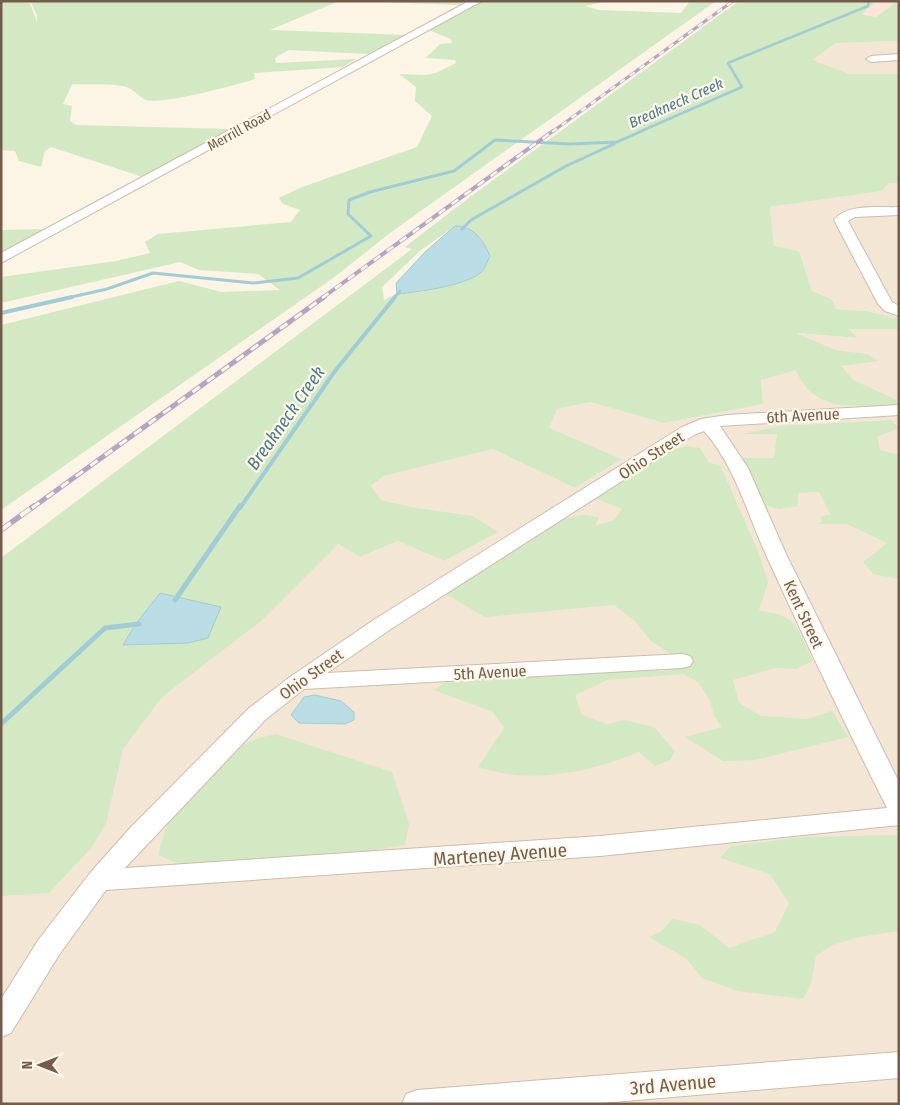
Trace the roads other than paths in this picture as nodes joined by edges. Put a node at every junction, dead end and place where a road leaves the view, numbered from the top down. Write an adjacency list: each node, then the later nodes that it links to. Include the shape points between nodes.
1 (478, 1): 5 (street, Merrill Road)
2 (899, 58): 3 (street)
3 (871, 59)
4 (899, 211): 6 (street, via 854,213 841,220 886,304)
5 (1, 259)
6 (899, 312)
7 (899, 410): 8 (street, 6th Avenue)
8 (707, 423): 10 (street, Ohio Street, via 666,444 383,624); 11 (street, Kent Street, via 740,472 832,673)
9 (682, 661): 10 (street, 5th Avenue)
10 (298, 682): 13 (street, Ohio Street, via 257,714)
11 (899, 807)
12 (899, 816): 13 (street, Marteney Avenue, via 424,860)
13 (99, 880): 14 (street, Ohio Street, via 49,947)
14 (1, 1024)
15 (899, 1064): 16 (street, 3rd Avenue)
16 (417, 1104)

